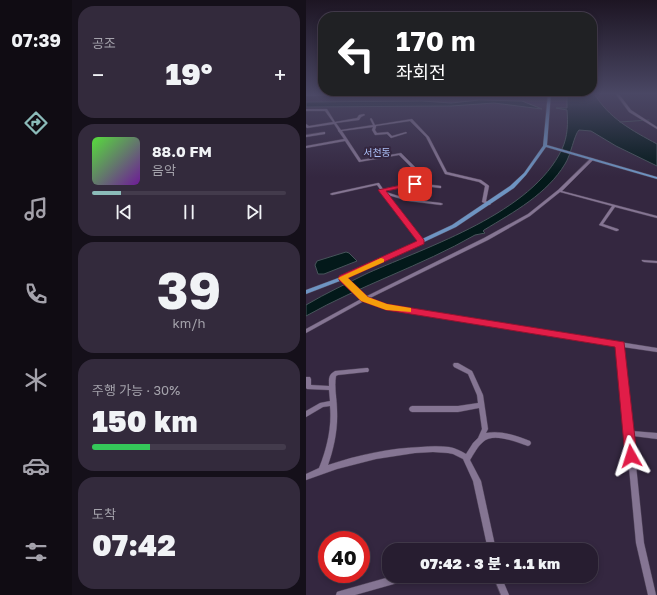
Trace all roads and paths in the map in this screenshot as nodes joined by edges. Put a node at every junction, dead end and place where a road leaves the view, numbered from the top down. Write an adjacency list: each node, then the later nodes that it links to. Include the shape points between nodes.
1 (347, 121): 7 (street)
2 (372, 121): 9 (street)
3 (395, 121): 9 (street)
4 (412, 121): 28 (street, via 427,137 446,173 480,181 487,186 484,202)
5 (549, 121): 19 (main road)
6 (644, 121): 10 (street)
7 (334, 123): 8 (street, via 308,127); 11 (street)
8 (306, 125)
9 (374, 125): 11 (street); 13 (street, via 373,130 376,134 388,133 391,137)
10 (657, 128)
11 (339, 131): 16 (street)
12 (324, 133): 14 (street)
13 (406, 133)
14 (306, 136)
15 (324, 139): 17 (street)
16 (345, 140): 17 (street); 22 (street, via 360,161 403,155 418,172)
17 (331, 142): 18 (street)
18 (306, 147)
19 (548, 147): 20 (main road); 28 (main road, via 512,187)
20 (590, 159): 21 (main road); 24 (street)
21 (657, 178)
22 (415, 184): 23 (street); 25 (street)
23 (440, 187)
24 (559, 191): 29 (street); 37 (street, via 537,210 499,233)
25 (383, 192): 26 (street, via 378,184); 27 (street, via 408,200); 32 (street)
26 (332, 194)
27 (441, 204)
28 (489, 204): 32 (main road)
29 (614, 206): 30 (street); 31 (street, via 601,225)
30 (657, 217)
31 (617, 230)
32 (422, 242): 35 (main road)
33 (644, 261): 34 (street)
34 (657, 262)
35 (344, 280): 36 (main road); 37 (street)
36 (306, 292)
37 (364, 299): 38 (street); 39 (street, via 386,307)
38 (306, 331)
39 (620, 344): 40 (street); 49 (street)
40 (657, 350)
41 (456, 365): 46 (street, via 470,373 480,395)
42 (366, 370): 44 (street, via 332,375)
43 (308, 379): 44 (street, via 309,387)
44 (331, 388): 45 (street)
45 (333, 403): 48 (street, via 322,405); 54 (street, via 332,442)
46 (481, 405): 47 (street); 51 (street, via 485,429)
47 (412, 409)
48 (306, 414)
49 (628, 433): 50 (street); 61 (street, via 640,543)
50 (657, 436)
51 (480, 440): 52 (street, via 497,434); 53 (street)
52 (528, 443)
53 (467, 459): 54 (street, via 449,450 409,451); 56 (street, via 477,481)
54 (324, 468): 55 (street)
55 (306, 477)
56 (490, 543)
57 (383, 583): 60 (street)
58 (499, 583): 59 (street)
59 (502, 594)
60 (340, 595)
61 (652, 595)

